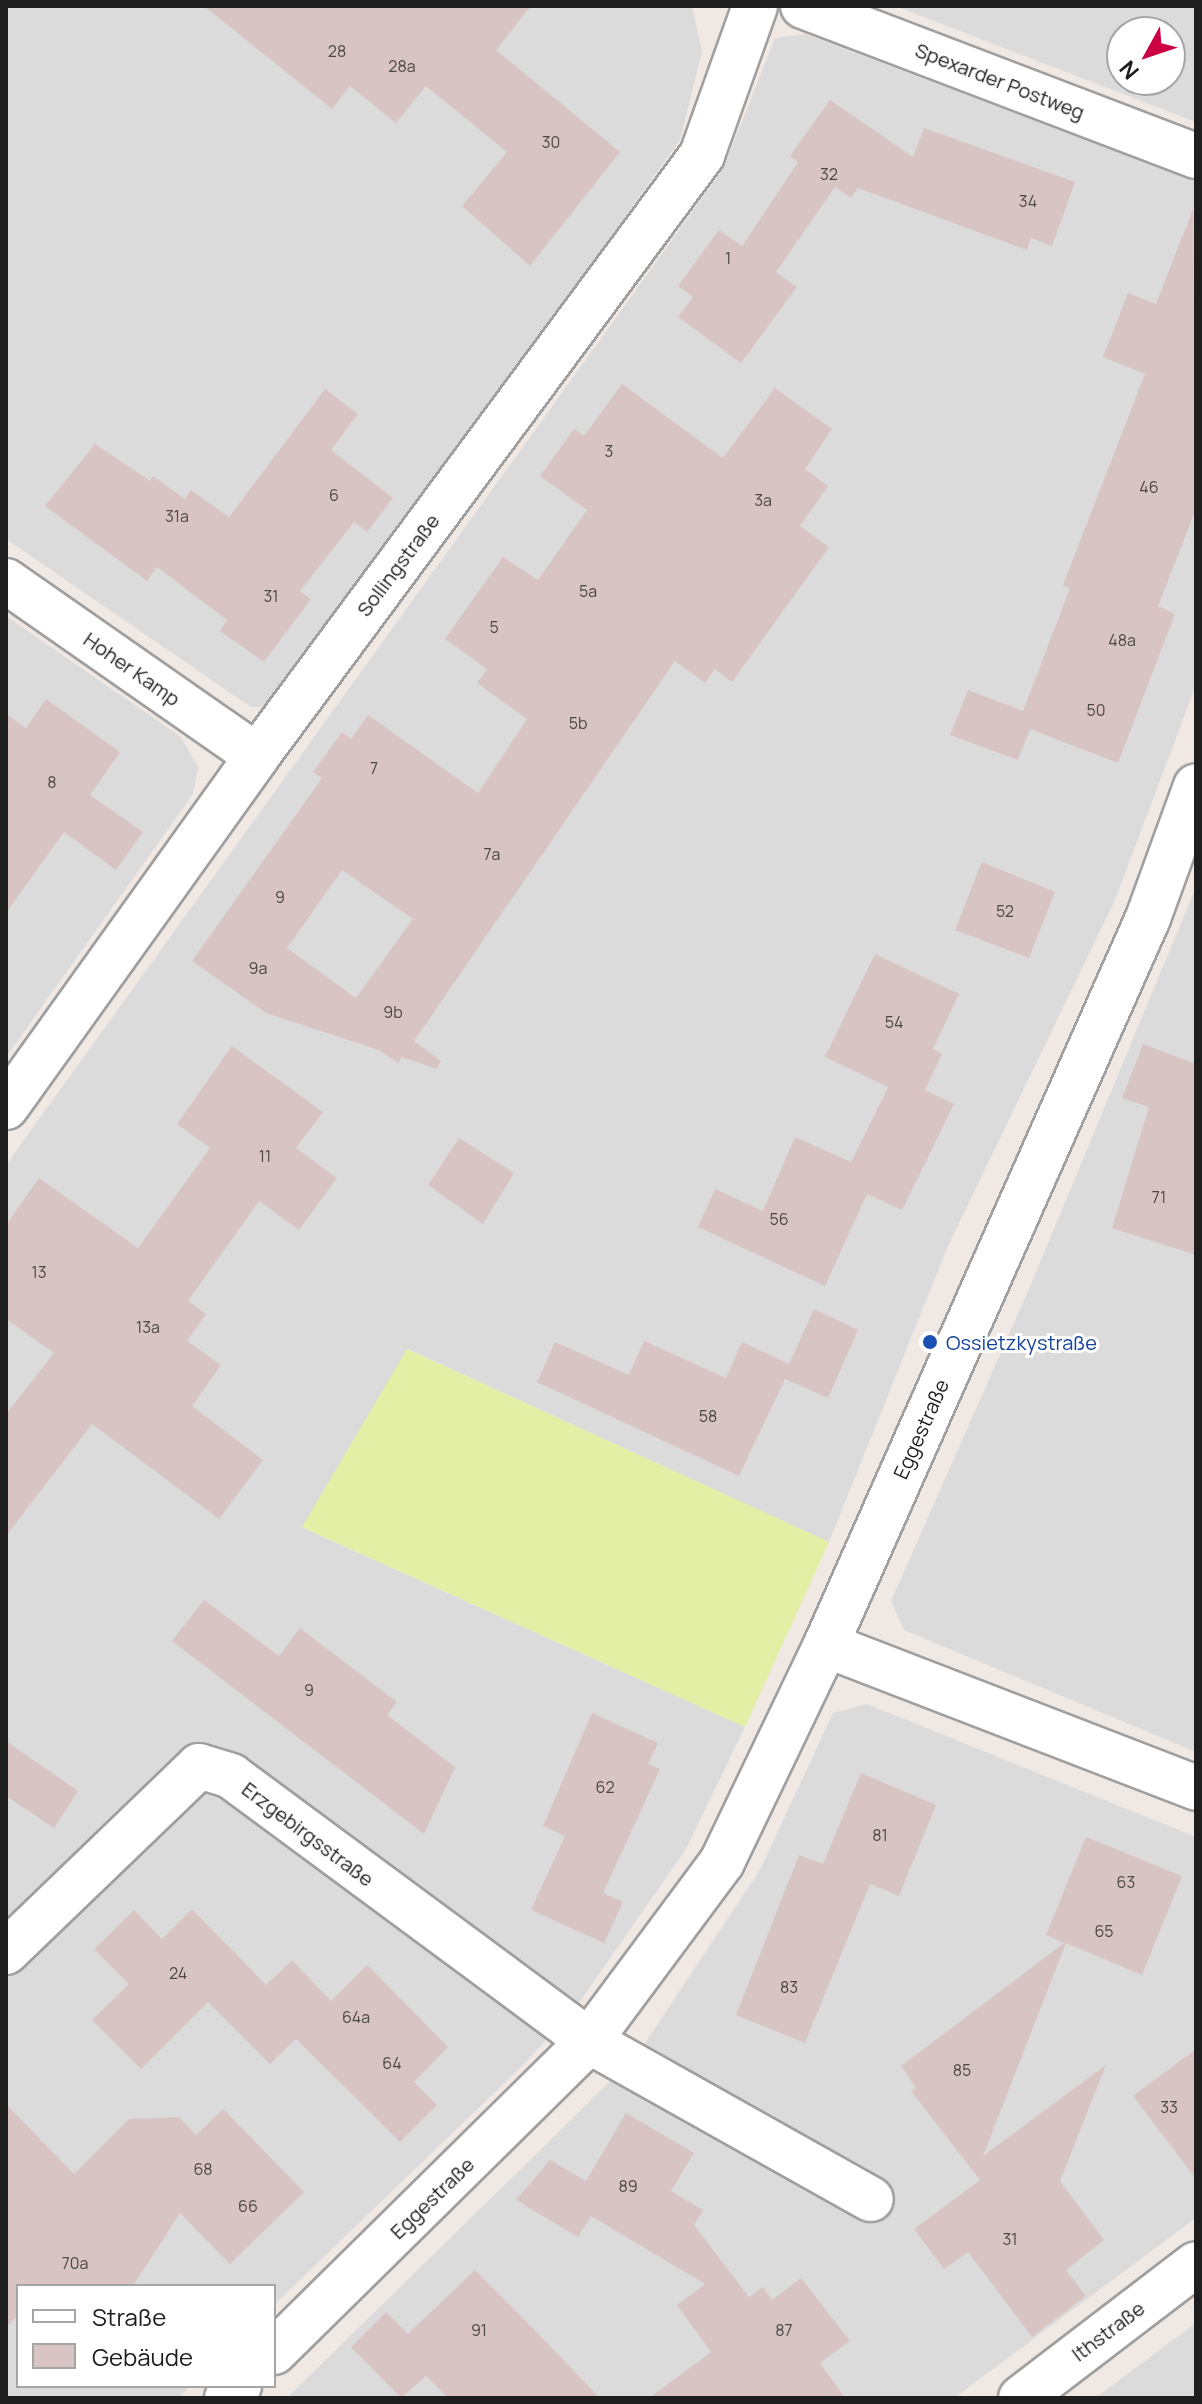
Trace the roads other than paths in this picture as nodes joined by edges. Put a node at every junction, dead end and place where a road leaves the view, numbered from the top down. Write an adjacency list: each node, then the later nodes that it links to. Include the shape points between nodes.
1 (755, 6): 5 (street, Sollingstraße, via 702,155)
2 (803, 6): 3 (street, Spexarder Postweg)
3 (1196, 156)
4 (6, 581): 5 (street, Hoher Kamp)
5 (257, 756): 7 (street, Sollingstraße)
6 (1196, 786): 8 (street, Eggestraße, via 1148,918)
7 (6, 1107)
8 (826, 1645): 9 (street); 11 (street, Eggestraße, via 722,1862)
9 (1196, 1788)
10 (6, 1952): 11 (street, Erzgebirgsstraße, via 199,1766 231,1776)
11 (589, 2041): 12 (street); 14 (street, Eggestraße)
12 (871, 2199)
13 (1196, 2264): 15 (street, Ithstraße)
14 (276, 2350)
15 (1021, 2398)

